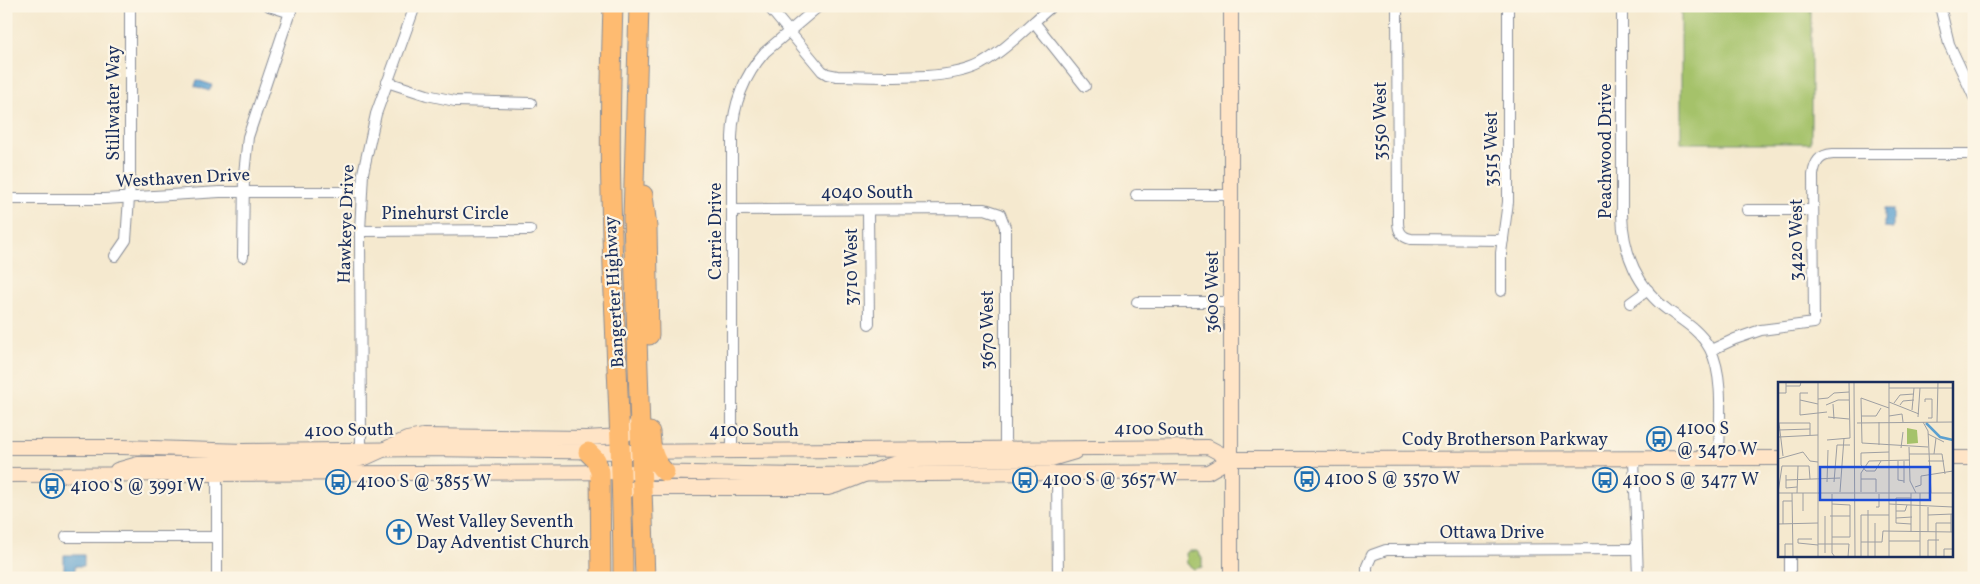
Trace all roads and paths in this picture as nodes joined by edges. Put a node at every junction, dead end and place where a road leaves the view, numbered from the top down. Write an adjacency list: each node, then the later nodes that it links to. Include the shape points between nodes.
1 (130, 6): 28 (street, Stillwater Way)
2 (269, 6): 15 (street)
3 (415, 6): 18 (street, Hawkeye Drive)
4 (612, 6): 48 (highway, Bangerter Highway, via 611,192)
5 (623, 6): 23 (highway, via 622,125 625,150)
6 (639, 6): 23 (highway, Bangerter Highway)
7 (768, 6): 17 (street)
8 (819, 6): 17 (street, Carrie Drive)
9 (1052, 6): 16 (street)
10 (1231, 6): 27 (main road, 3600 West)
11 (1397, 6): 37 (street, 3550 West, via 1399,231 1406,238 1416,240)
12 (1508, 6): 37 (street, 3515 West, via 1508,202)
13 (1622, 6): 40 (street, Peachwood Drive, via 1623,230 1632,266)
14 (1940, 6): 20 (street, via 1949,44)
15 (292, 9): 24 (street, via 251,126)
16 (1034, 22): 17 (street, via 982,64 958,73 934,75 830,75 822,71); 19 (street)
17 (789, 31): 30 (street, Carrie Drive, via 757,61 737,100 733,127)
18 (387, 82): 21 (street, via 455,101); 25 (street, Hawkeye Drive, via 369,142)
19 (1086, 86)
20 (1974, 97)
21 (531, 103)
22 (1974, 154): 33 (street, 3420 West, via 1823,156 1814,166)
23 (633, 166): 47 (highway, Bangerter Highway); 55 (highway, via 642,190 647,226 650,435)
24 (244, 192): 25 (street, Westhaven Drive); 28 (street, Westhaven Drive); 39 (street)
25 (361, 192): 35 (street, Hawkeye Drive)
26 (1136, 195): 27 (street)
27 (1232, 195): 43 (main road, 3600 West)
28 (128, 197): 29 (street, Westhaven Drive); 38 (street, Stillwater Way, via 126,240)
29 (6, 199)
30 (732, 210): 31 (street, 4040 South); 54 (street, Carrie Drive)
31 (868, 210): 34 (street, 4040 South, via 985,209); 45 (street, 3710 West)
32 (1748, 210): 33 (street)
33 (1813, 210): 46 (street, 3420 West, via 1814,323 1761,330)
34 (1000, 214): 50 (street, 3670 West, via 1005,227)
35 (360, 230): 36 (street, Pinehurst Circle); 52 (street, Hawkeye Drive)
36 (530, 230)
37 (1503, 240): 41 (street, 3515 West)
38 (115, 256)
39 (243, 257)
40 (1648, 290): 44 (street); 46 (street, Peachwood Drive, via 1661,305 1695,329)
41 (1501, 291)
42 (1137, 302): 43 (street)
43 (1232, 302): 61 (main road, 3600 West)
44 (1630, 303)
45 (869, 324)
46 (1711, 350): 57 (street, Peachwood Drive, via 1719,381)
47 (639, 416): 48 (main road); 55 (highway, Bangerter Highway)
48 (622, 444): 53 (main road, via 586,438 431,435 407,439); 55 (main road, 4100 South); 56 (main road, 4100 South); 64 (highway, Bangerter Highway)
49 (6, 447): 52 (main road, 4100 South)
50 (1005, 448): 51 (main road, 4100 South); 54 (main road, 4100 South)
51 (1090, 448): 61 (main road, 4100 South, via 1208,448); 68 (main road, via 1051,459 899,461)
52 (361, 450): 53 (main road, 4100 South)
53 (383, 450): 56 (main road, 4100 South); 70 (main road, via 343,463 138,464)
54 (732, 450): 55 (main road, 4100 South)
55 (646, 451): 65 (highway); 71 (highway, Bangerter Highway)
56 (588, 452): 63 (highway, via 596,460)
57 (1719, 458): 58 (main road, Cody Brotherson Parkway); 62 (main road, Cody Brotherson Parkway)
58 (1778, 458)
59 (1952, 458): 60 (main road)
60 (1974, 458)
61 (1231, 459): 62 (main road, Cody Brotherson Parkway); 66 (main road, via 1208,472); 82 (main road, 3600 West)
62 (1634, 459): 75 (street)
63 (600, 472): 64 (main road); 67 (main road); 78 (highway)
64 (623, 472): 71 (main road); 72 (highway, Bangerter Highway)
65 (665, 472): 68 (main road); 71 (main road)
66 (1057, 472): 68 (main road); 81 (street)
67 (217, 474): 70 (main road); 73 (street)
68 (870, 474): 71 (main road, via 828,488)
69 (6, 475): 70 (main road)
70 (103, 475)
71 (642, 480): 72 (main road); 80 (highway, Bangerter Highway)
72 (623, 493): 79 (highway, Bangerter Highway)
73 (217, 536): 74 (street); 77 (street)
74 (66, 537)
75 (1636, 549): 83 (street, Ottawa Drive, via 1386,550 1372,555 1367,566); 84 (street)
76 (1790, 556): 85 (street)
77 (217, 578)
78 (601, 578)
79 (623, 578)
80 (645, 578)
81 (1058, 578)
82 (1231, 578)
83 (1367, 578)
84 (1638, 578)
85 (1790, 578)

